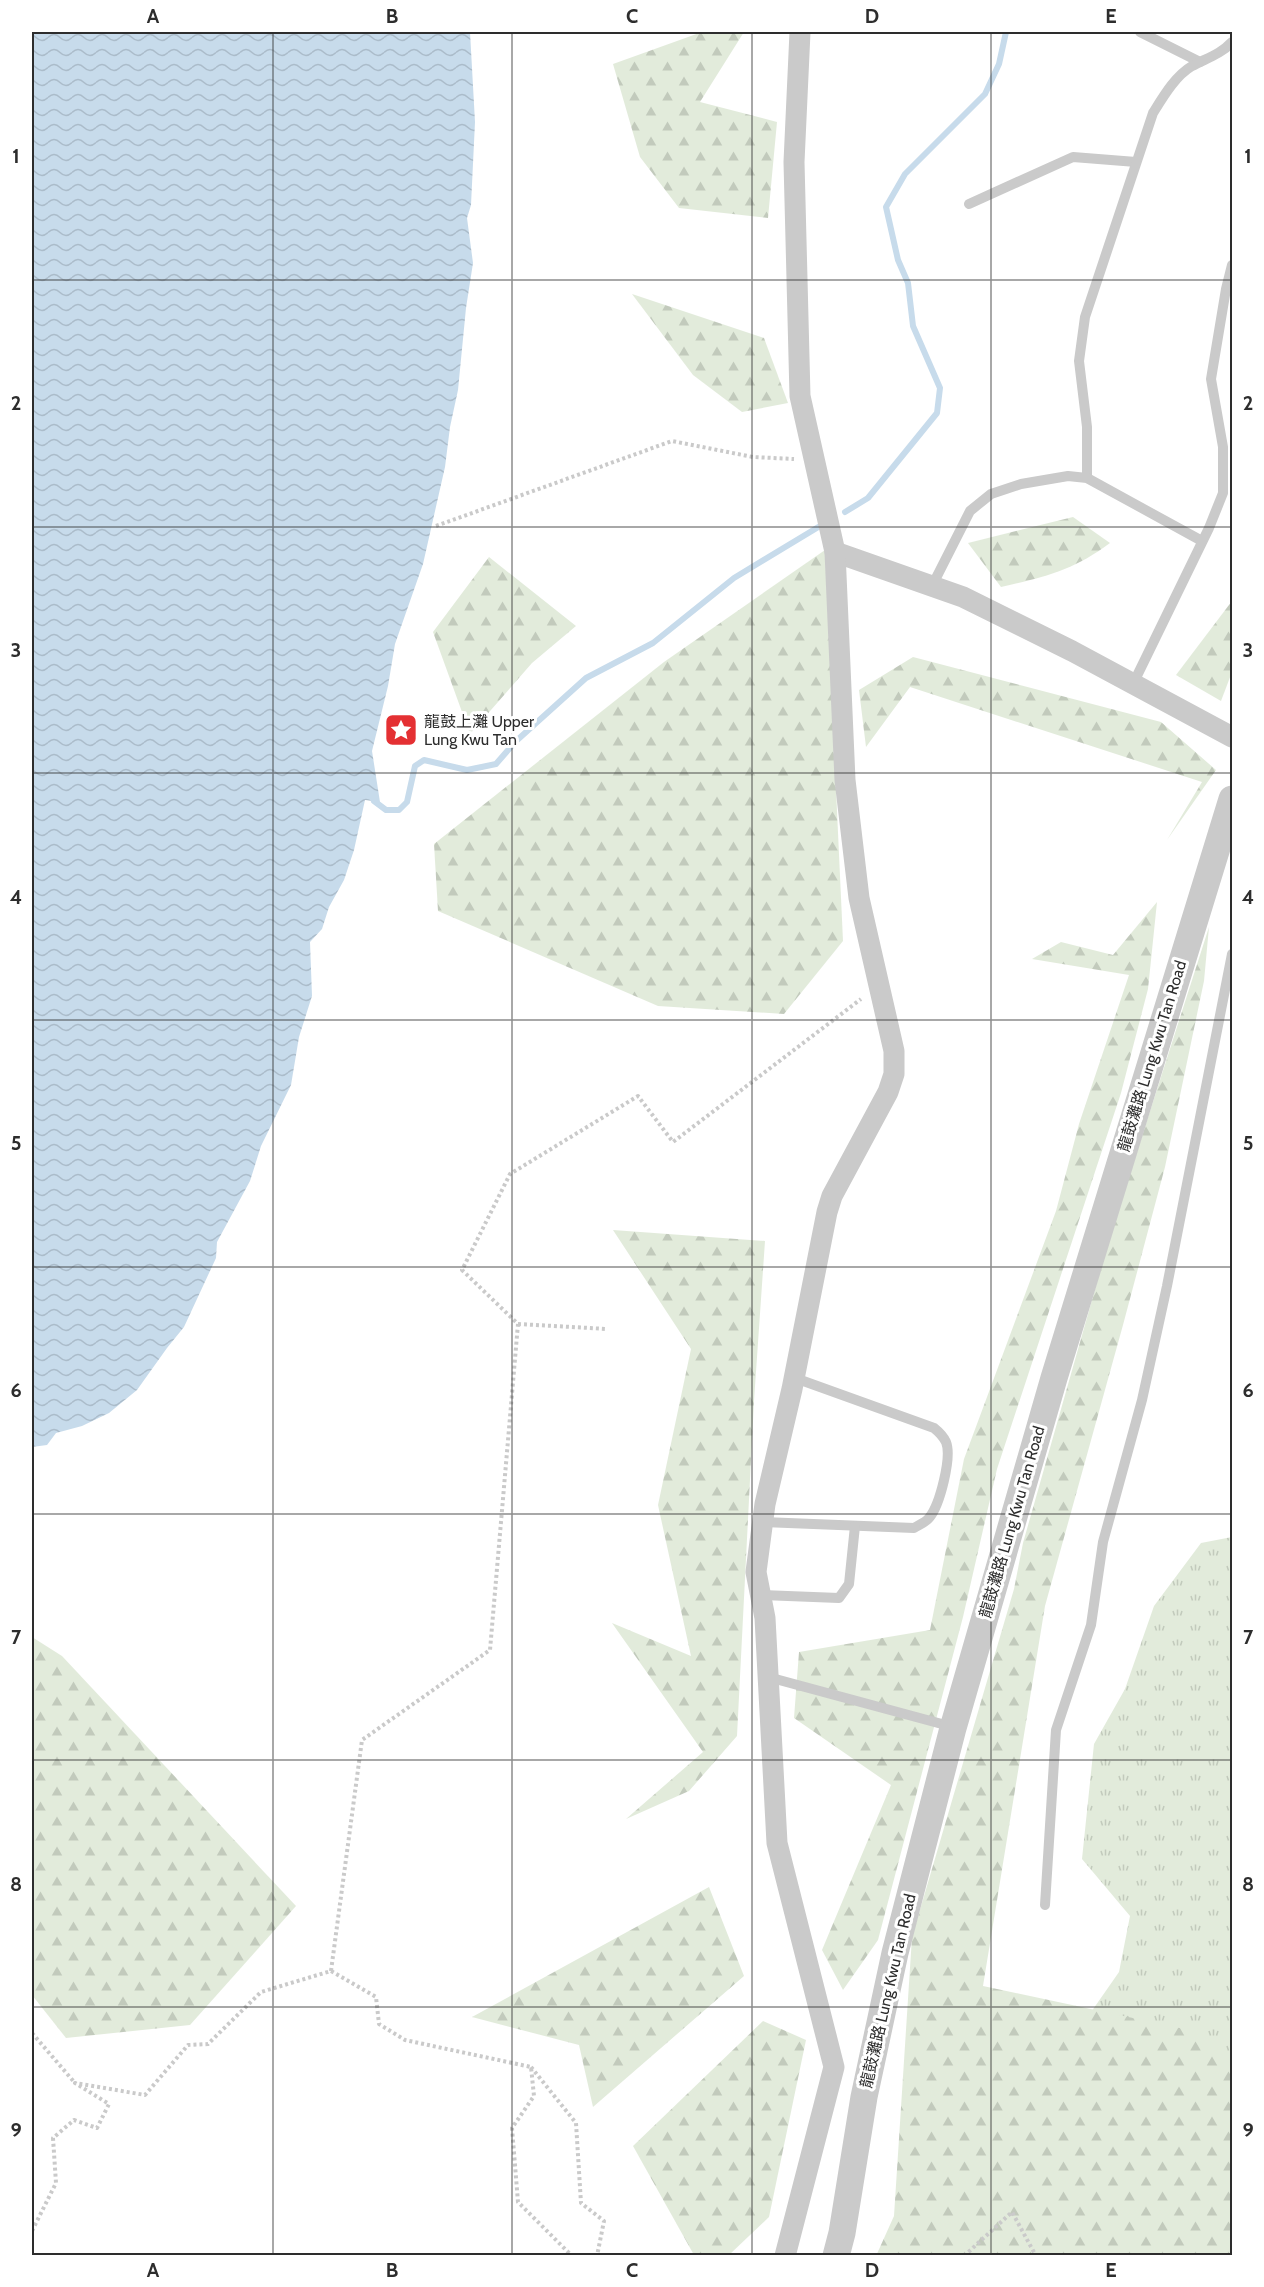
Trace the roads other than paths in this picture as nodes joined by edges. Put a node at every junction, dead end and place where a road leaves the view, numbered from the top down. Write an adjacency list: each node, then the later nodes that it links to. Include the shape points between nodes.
1 (800, 32): 10 (street, via 794,162 800,396)
2 (1140, 32): 4 (lane)
3 (1233, 42): 4 (lane, via 1223,52)
4 (1200, 62): 5 (lane, via 1166,92 1153,114)
5 (1136, 162): 6 (lane, via 1073,157); 8 (lane, via 1084,317 1079,361 1087,427)
6 (969, 204)
7 (1233, 265): 9 (lane, via 1212,379 1223,447 1223,493)
8 (1087, 478): 9 (lane); 11 (lane, via 1068,476 991,494 970,511)
9 (1202, 541): 12 (lane)
10 (835, 552): 11 (street); 16 (street, via 845,780 859,898 894,1051 894,1074 882,1106 830,1204)
11 (932, 586): 12 (street, via 963,597)
12 (1133, 684): 13 (street)
13 (1233, 737)
14 (1233, 799): 21 (street, 龍鼓灘路 Lung Kwu Tan Road, via 1054,1378)
15 (1233, 954): 22 (lane, via 1142,1400 1103,1542 1091,1625 1056,1730)
16 (795, 1378): 17 (street); 18 (lane, via 934,1428 946,1441 940,1500 928,1519 914,1528)
17 (763, 1522): 18 (lane); 19 (street, via 756,1572)
18 (855, 1526): 19 (lane, via 849,1584 839,1598)
19 (760, 1595): 20 (street)
20 (768, 1677): 21 (lane); 23 (street, via 777,1843 834,2067)
21 (953, 1728): 24 (street, 龍鼓灘路 Lung Kwu Tan Road, via 895,1953)
22 (1045, 1905)
23 (785, 2256)
24 (836, 2256)

